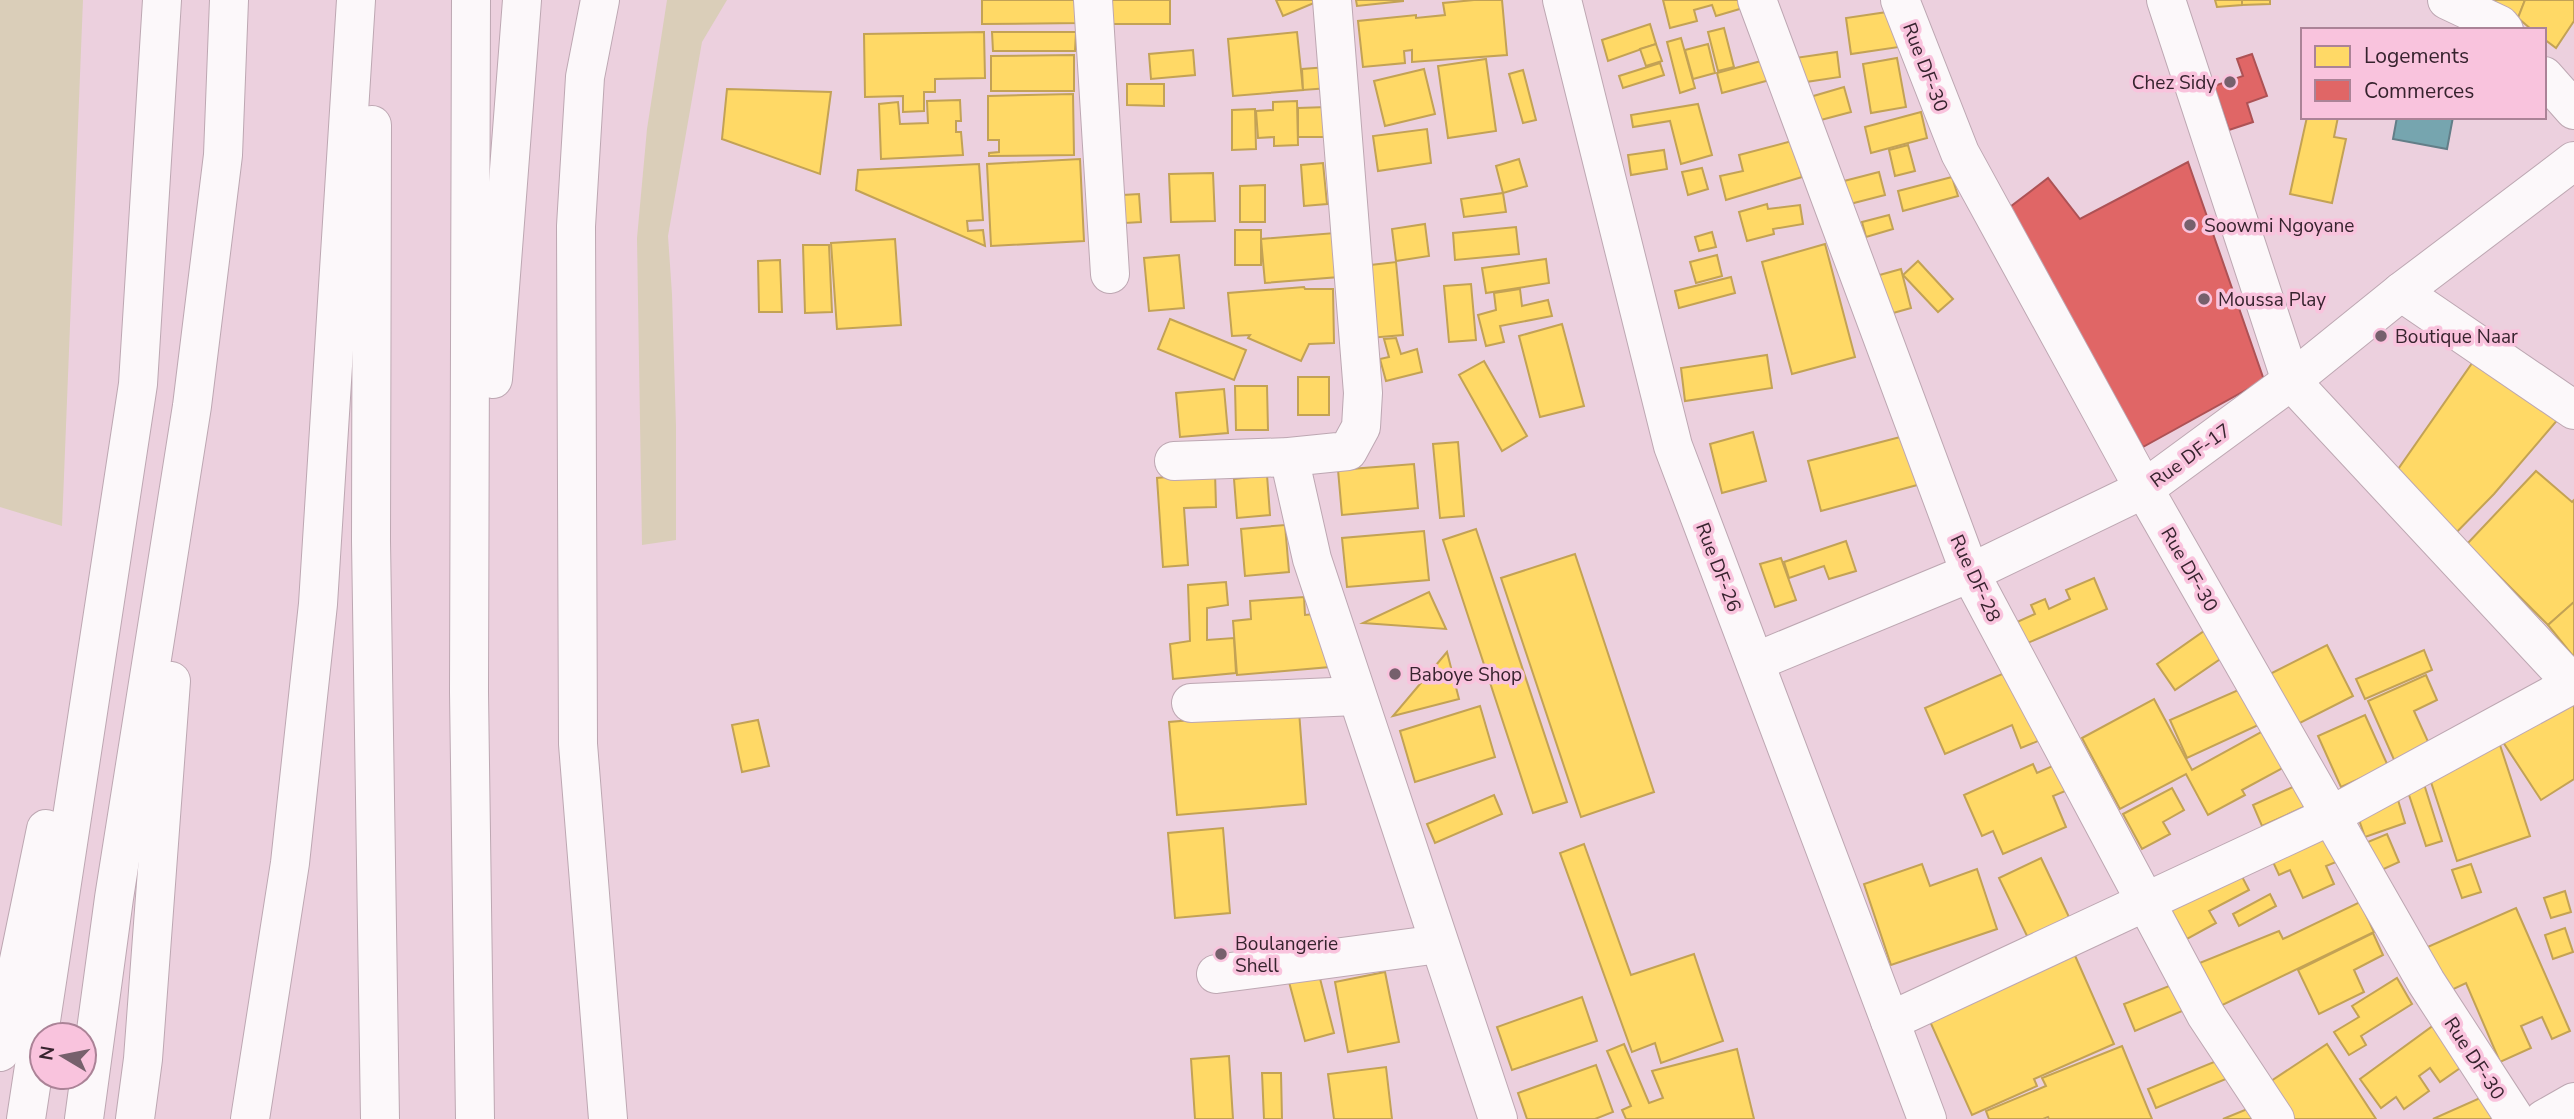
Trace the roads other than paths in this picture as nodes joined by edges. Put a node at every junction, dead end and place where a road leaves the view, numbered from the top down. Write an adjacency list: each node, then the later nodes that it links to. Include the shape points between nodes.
1 (162, 0): 22 (main road)
2 (229, 0): 23 (main road, via 223,155)
3 (356, 0): 44 (main road, via 318,604 290,863)
4 (372, 0): 45 (main road, via 370,541)
5 (471, 0): 31 (main road)
6 (522, 0): 31 (main road)
7 (600, 0): 47 (main road, via 585,77 576,226 578,744)
8 (1093, 0): 19 (main road)
9 (1332, 0): 25 (main road, via 1363,393 1361,427 1348,451)
10 (1562, 0): 29 (main road, Rue DF-26, via 1673,446)
11 (1756, 0): 28 (main road, Rue DF-28)
12 (1900, 0): 27 (main road, Rue DF-30, via 1960,153)
13 (2166, 0): 21 (main road)
14 (2447, 0): 15 (main road)
15 (2502, 28)
16 (2546, 78): 17 (main road)
17 (2574, 110)
18 (2574, 161): 20 (main road, Rue DF-17)
19 (1110, 274)
20 (2401, 292): 21 (main road, Rue DF-17); 24 (main road)
21 (2291, 381): 27 (main road, Rue DF-17); 30 (main road)
22 (138, 384): 39 (main road); 41 (main road)
23 (192, 407): 42 (main road); 43 (main road)
24 (2574, 410)
25 (1289, 457): 26 (main road); 32 (main road, via 1312,559)
26 (1174, 461)
27 (2144, 489): 28 (main road, Rue DF-17); 34 (main road, Rue DF-30)
28 (1970, 573): 29 (main road, Rue DF-17); 35 (main road, Rue DF-28)
29 (1755, 663): 38 (main road, Rue DF-26)
30 (2574, 685): 34 (main road)
31 (469, 692): 46 (main road)
32 (1356, 696): 33 (main road); 36 (main road)
33 (1191, 703)
34 (2332, 816): 35 (main road); 51 (main road, Rue DF-30, via 2426,982)
35 (2145, 902): 38 (main road); 50 (main road, Rue DF-28, via 2206,1015)
36 (1439, 944): 37 (main road); 48 (main road)
37 (1216, 974)
38 (1890, 1021): 49 (main road, Rue DF-26)
39 (0, 1052)
40 (2574, 1102): 52 (main road)
41 (26, 1119)
42 (84, 1119)
43 (135, 1119)
44 (250, 1119)
45 (380, 1119)
46 (475, 1119)
47 (608, 1119)
48 (1499, 1119)
49 (1927, 1119)
50 (2275, 1119)
51 (2515, 1119)
52 (2544, 1119)

